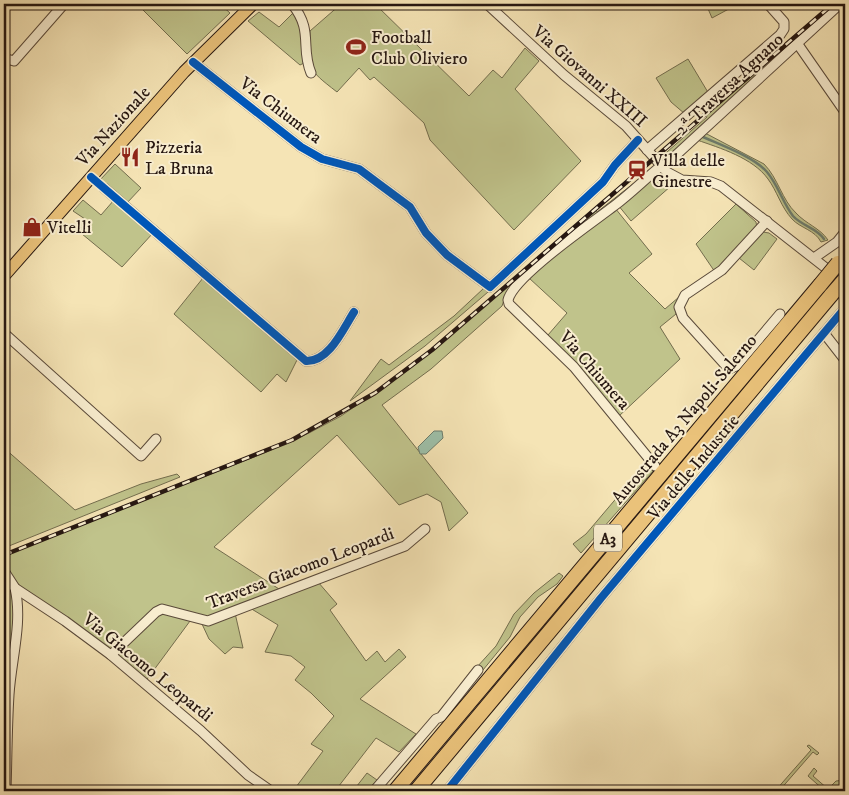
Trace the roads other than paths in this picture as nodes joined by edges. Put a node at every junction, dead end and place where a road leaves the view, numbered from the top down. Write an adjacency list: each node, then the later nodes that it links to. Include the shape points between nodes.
1 (64, 4): 8 (street, via 14,60)
2 (253, 4): 9 (main road, Via Nazionale)
3 (292, 4): 10 (street, via 305,28)
4 (487, 4): 12 (street, Via Giovanni XXIII)
5 (768, 4): 13 (street, via 784,22 780,35)
6 (840, 4): 7 (street, 2ª Traversa Agnano)
7 (797, 44): 11 (street); 14 (street, 2ª Traversa Agnano)
8 (4, 55)
9 (193, 62): 12 (street, Via Chiumera, via 301,147 322,159 359,169 380,184 410,207 426,233 447,256 490,287 604,182 614,165); 15 (main road, Via Nazionale)
10 (311, 73)
11 (845, 112)
12 (638, 140): 13 (street, Via Giovanni XXIII)
13 (647, 150): 14 (street, Via Giovanni XXIII)
14 (662, 167): 16 (street, Via Giovanni XXIII, via 674,178 721,186); 23 (street, 2ª Traversa Agnano, via 545,259 515,287)
15 (97, 183): 20 (main road, Via Nazionale); 25 (street, via 306,361 313,362 327,352)
16 (767, 221): 18 (street, Via Giovanni XXIII); 26 (street, via 722,270 685,295 679,308 683,318 729,369 736,366)
17 (845, 232): 18 (street, via 837,242)
18 (814, 258): 22 (street, Via Giovanni XXIII)
19 (842, 259): 40 (highway, Autostrada A3 Napoli-Salerno / A3, bridge)
20 (4, 276)
21 (845, 279): 41 (highway, Autostrada A3 Napoli-Salerno / A3, bridge)
22 (845, 283)
23 (508, 300): 31 (street, Via Chiumera, via 574,368)
24 (845, 308): 28 (street, Via delle Industrie)
25 (354, 312)
26 (780, 314)
27 (4, 333): 30 (street, via 141,456)
28 (824, 334): 29 (street); 42 (street, Via delle Industrie, via 563,646)
29 (845, 360)
30 (156, 440)
31 (655, 466)
32 (425, 529): 35 (street, Traversa Giacomo Leopardi, via 405,546 208,622 162,610 156,612)
33 (4, 571): 34 (street, Via Giacomo Leopardi)
34 (15, 588): 35 (street, Via Giacomo Leopardi); 37 (street, via 18,602 9,695)
35 (111, 655): 38 (street, Via Giacomo Leopardi, via 248,775)
36 (478, 670): 39 (street, via 442,717 436,719)
37 (6, 791)
38 (271, 791)
39 (374, 791)
40 (395, 791)
41 (416, 791)
42 (447, 791)

